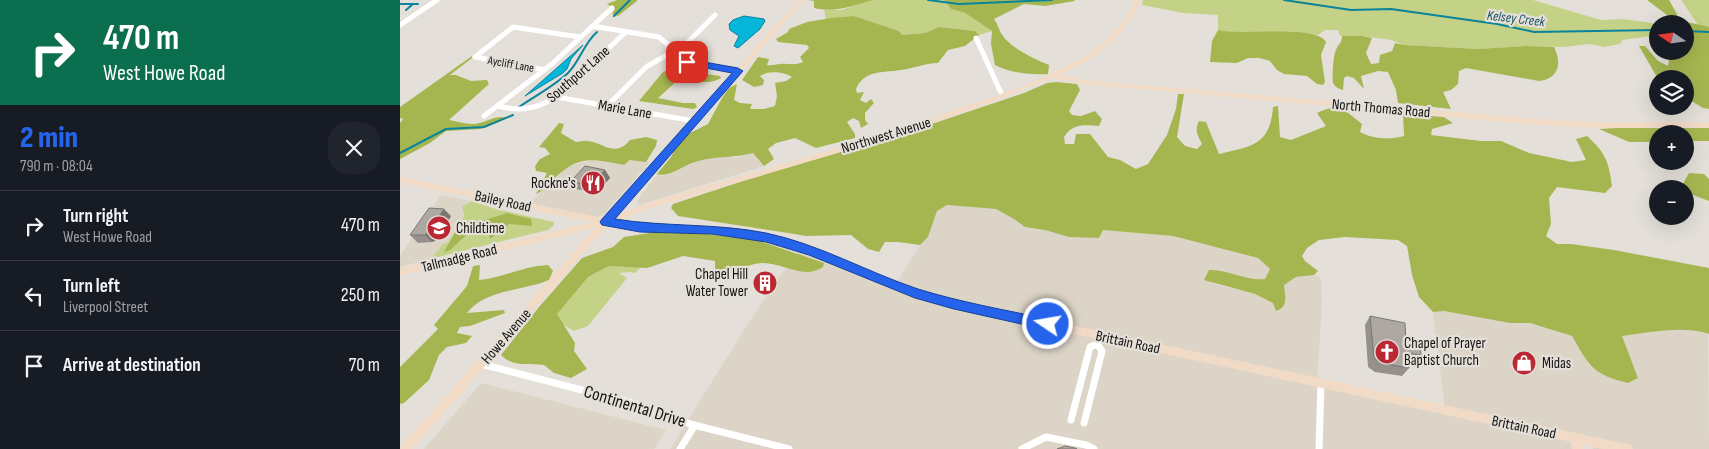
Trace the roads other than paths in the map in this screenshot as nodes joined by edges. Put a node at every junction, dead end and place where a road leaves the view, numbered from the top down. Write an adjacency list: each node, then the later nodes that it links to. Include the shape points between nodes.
1 (437, 0): 6 (street)
2 (801, 0): 13 (street, Howe Avenue)
3 (1138, 0): 14 (street, Northwest Avenue, via 1127,22 1113,38 1086,59)
4 (612, 8): 7 (street)
5 (714, 15): 11 (street, via 686,44)
6 (400, 25)
7 (592, 26): 8 (street); 9 (street)
8 (626, 32): 11 (street, via 663,38); 16 (street, Southport Lane)
9 (580, 37): 12 (street); 12 (street, Aycliff Lane, via 513,27 474,57)
10 (976, 38): 15 (street)
11 (674, 51): 13 (street, via 687,62); 18 (street, via 649,64)
12 (544, 70): 17 (street)
13 (738, 71): 20 (street, Howe Avenue)
14 (1056, 75): 15 (street, Northwest Avenue); 21 (street, North Thomas Road, via 1083,82 1538,122)
15 (1002, 95): 23 (street, Northwest Avenue, via 929,122 652,205)
16 (556, 97): 17 (street, Southport Lane, via 539,107 517,110); 18 (street, Marie Lane)
17 (498, 106): 19 (street)
18 (607, 106): 20 (street, Marie Lane)
19 (484, 116)
20 (694, 121): 23 (street, Howe Avenue)
21 (1709, 125)
22 (400, 180): 23 (street, Bailey Road)
23 (606, 222): 24 (street, Tallmadge Road); 25 (street, Brittain Road, via 712,230 766,238 812,251 930,298); 26 (street, Howe Avenue)
24 (400, 272)
25 (1098, 340): 27 (street, Brittain Road); 28 (street, via 1090,347); 29 (street, via 1102,351)
26 (481, 364): 30 (street, Continental Drive, via 632,403); 33 (street, Howe Avenue)
27 (1321, 383): 31 (street, Brittain Road); 38 (street)
28 (1071, 420)
29 (1084, 423)
30 (695, 425): 34 (street); 35 (street, Continental Drive)
31 (1576, 444): 32 (street, Brittain Road)
32 (1592, 445): 39 (street, Brittain Road)
33 (406, 449)
34 (680, 449)
35 (785, 449)
36 (1022, 449): 37 (street, via 1046,437)
37 (1094, 449)
38 (1319, 449)
39 (1627, 449)

